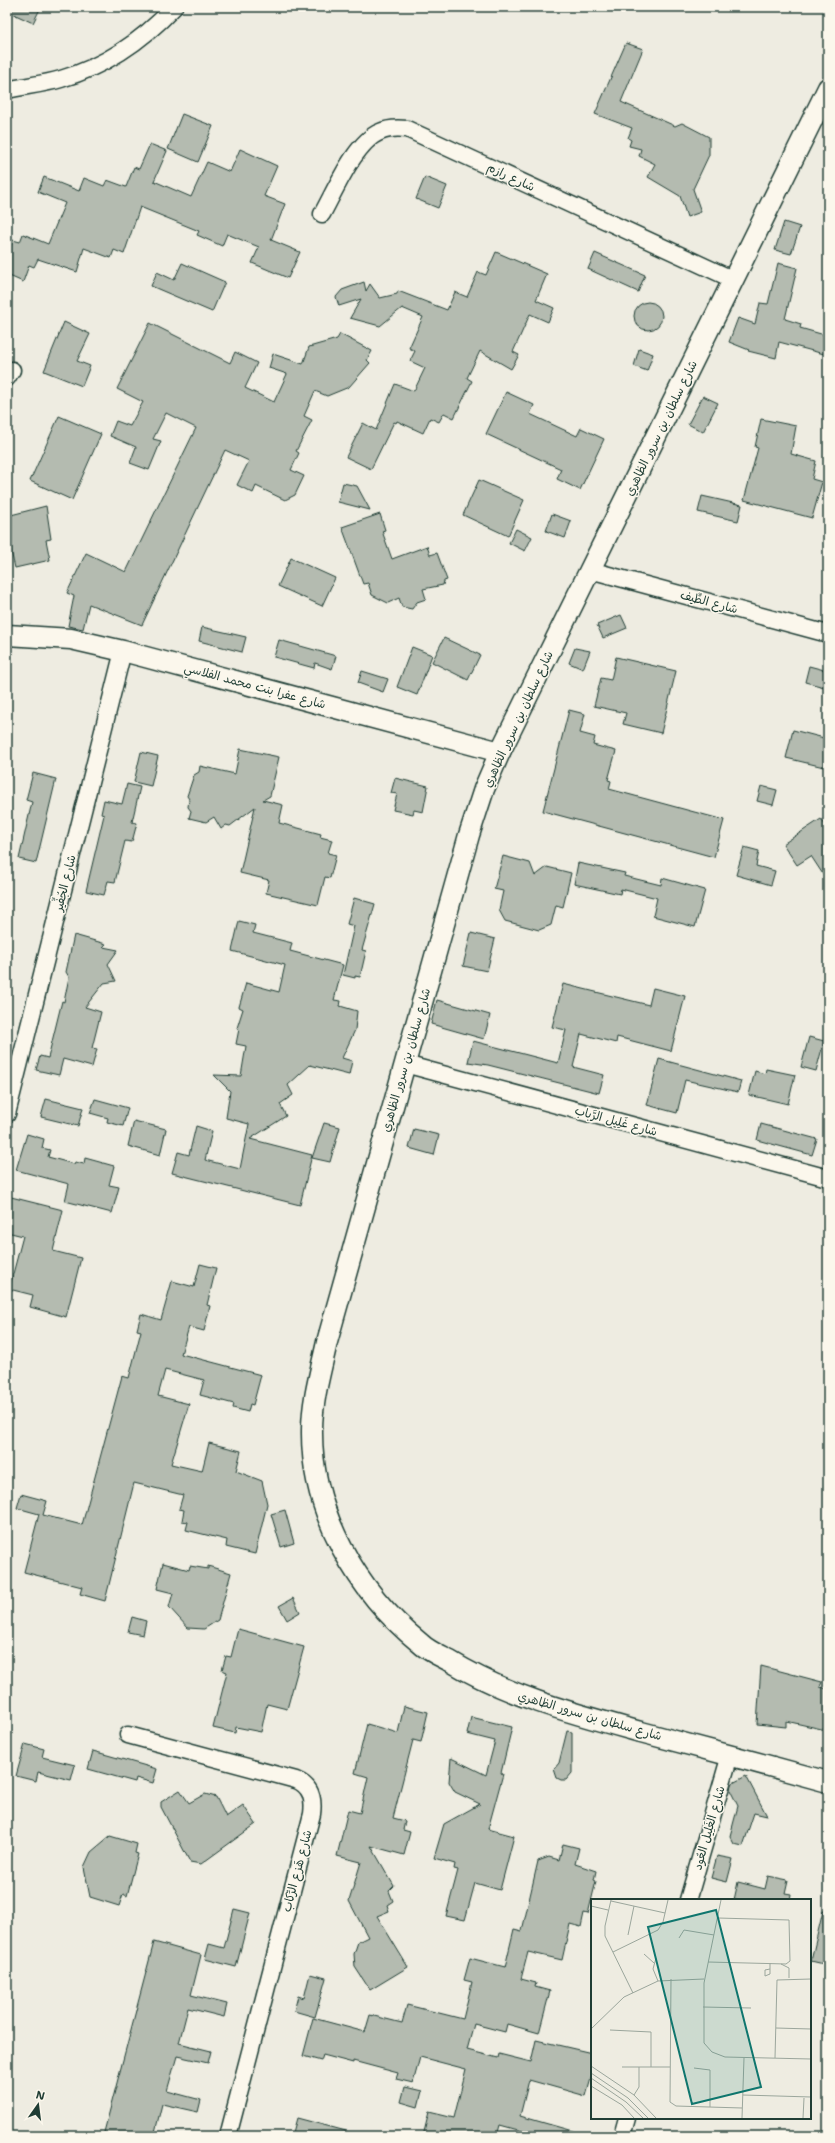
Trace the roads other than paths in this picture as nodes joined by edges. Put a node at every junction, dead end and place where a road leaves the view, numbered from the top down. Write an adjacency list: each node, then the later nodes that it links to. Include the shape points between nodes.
1 (174, 7): 2 (street, via 137,41 113,57 61,79)
2 (7, 90)
3 (828, 90): 5 (street, شارع سلطان بن سرور الظاهري)
4 (322, 214): 5 (street, شارع رازم, via 358,150 368,139 393,128 407,129)
5 (734, 280): 6 (street, شارع سلطان بن سرور الظاهري)
6 (590, 570): 7 (street, شارع الطِّيف); 10 (street, شارع سلطان بن سرور الظاهري)
7 (828, 634)
8 (7, 635): 9 (street, شارع عفرا بنت محمد الفلاسي, via 71,639)
9 (124, 651): 10 (street, شارع عفرا بنت محمد الفلاسي); 12 (street, شارع الجُفِّير)
10 (500, 752): 11 (street, شارع سلطان بن سرور الظاهري, via 469,835)
11 (405, 1064): 13 (street, شارع غَلِيل الرَّباب); 15 (street, شارع سلطان بن سرور الظاهري, via 329,1334 316,1392 312,1428 315,1476 328,1519 350,1564 381,1605 420,1644 514,1694 562,1710)
12 (7, 1114)
13 (828, 1178)
14 (128, 1735): 19 (street, شارع هَزع الرِّكاب, via 296,1780 308,1788 313,1801 312,1814)
15 (730, 1755): 16 (street, شارع سلطان بن سرور الظاهري); 17 (street, شارع الغَلِيل العُود)
16 (828, 1782)
17 (688, 1899)
18 (627, 2119): 20 (street)
19 (228, 2136)
20 (622, 2136)

